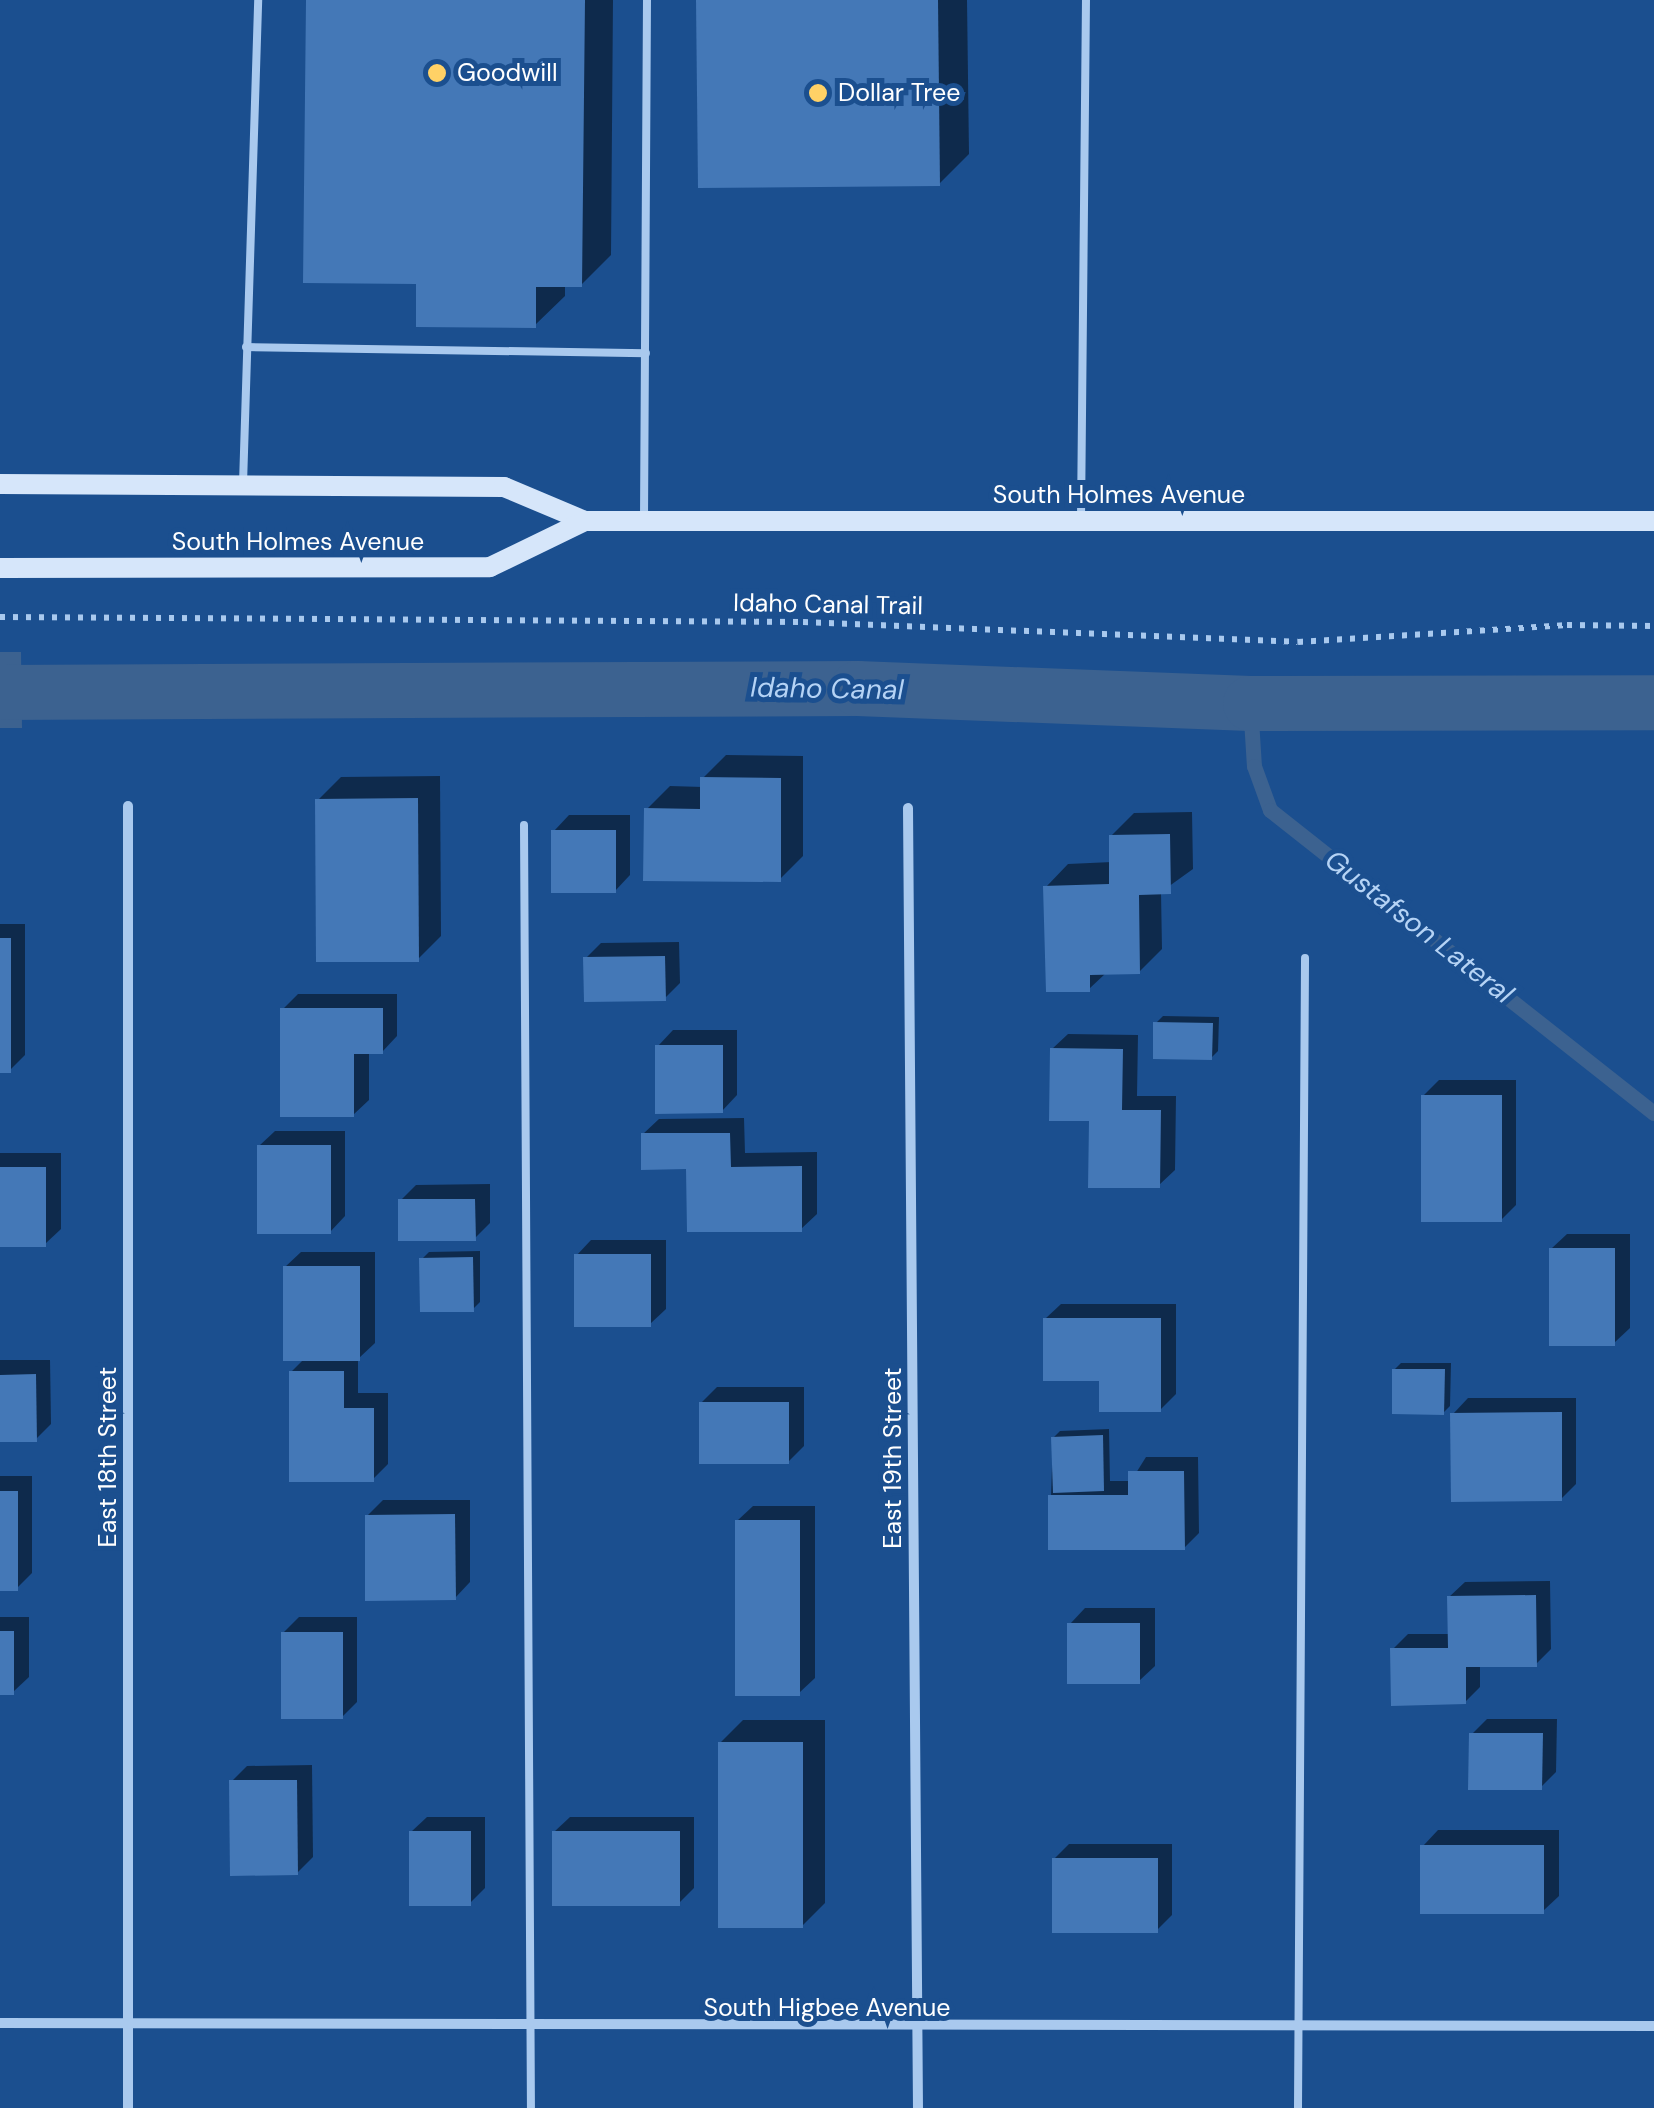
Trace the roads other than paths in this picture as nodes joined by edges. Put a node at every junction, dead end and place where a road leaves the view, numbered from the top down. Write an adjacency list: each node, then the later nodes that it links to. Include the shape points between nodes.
1 (258, 0): 4 (lane)
2 (647, 0): 5 (lane)
3 (1086, 0): 8 (lane)
4 (246, 347): 5 (lane); 7 (lane)
5 (646, 353): 9 (lane)
6 (0, 484): 7 (main road, South Holmes Avenue)
7 (243, 484): 10 (main road, South Holmes Avenue, via 504,486)
8 (1081, 519): 9 (main road, South Holmes Avenue); 11 (main road, South Holmes Avenue)
9 (644, 520): 10 (main road, South Holmes Avenue)
10 (585, 521): 12 (main road, South Holmes Avenue, via 490,567)
11 (1654, 521)
12 (0, 568)
13 (128, 806): 17 (street, East 18th Street)
14 (908, 808): 20 (street, East 19th Street)
15 (524, 825): 21 (lane)
16 (1305, 958): 22 (lane)
17 (127, 2022): 18 (street, South Higbee Avenue); 21 (street, South Higbee Avenue); 23 (street, East 18th Street)
18 (0, 2023)
19 (1654, 2026): 22 (street, South Higbee Avenue)
20 (917, 2027): 21 (street, South Higbee Avenue); 22 (street, South Higbee Avenue); 25 (street, East 19th Street)
21 (531, 2028): 24 (lane)
22 (1298, 2028): 26 (lane)
23 (128, 2108)
24 (531, 2108)
25 (918, 2108)
26 (1298, 2108)

